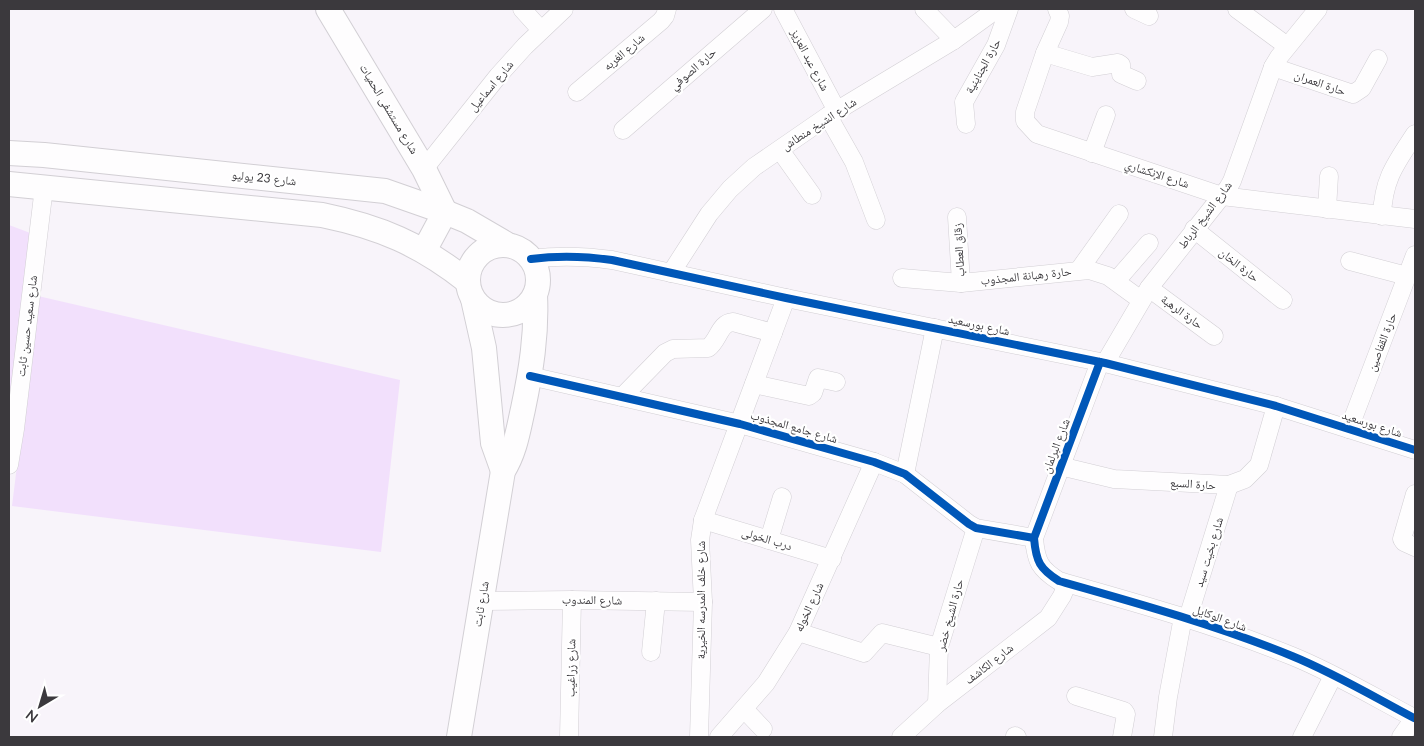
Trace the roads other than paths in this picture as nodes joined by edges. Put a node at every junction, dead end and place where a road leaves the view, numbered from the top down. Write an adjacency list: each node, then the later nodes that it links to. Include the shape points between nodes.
1 (328, 9): 29 (main road, شارع مستشفى الحميات)
2 (522, 9): 13 (street)
3 (564, 9): 13 (street, شارع اسماعيل)
4 (667, 9): 20 (street, شارع الغربه, via 661,21)
5 (763, 9): 24 (street, حارة الصوفي)
6 (782, 9): 21 (street, شارع عبد العزيز)
7 (924, 9): 14 (street)
8 (997, 9): 14 (street, شارع الشيخ منطاش)
9 (1009, 9): 23 (street, حارة الجناينية, via 996,45 964,102)
10 (1057, 9): 16 (street, شارع الإنكشاري, via 1059,22)
11 (1237, 9): 15 (street)
12 (1318, 9): 15 (street, شارع الشيخ الرباط)
13 (541, 30): 29 (street, شارع اسماعيل, via 498,76)
14 (954, 40): 21 (street, شارع الشيخ منطاش)
15 (1287, 46): 18 (street, شارع الشيخ الرباط)
16 (1045, 53): 19 (street, via 1092,67 1118,63 1121,74); 28 (street, شارع الإنكشاري, via 1025,120 1036,134)
17 (1378, 59): 18 (street, حارة العمران, via 1362,88 1353,94)
18 (1273, 67): 35 (street, شارع الشيخ الرباط, via 1232,181)
19 (1137, 81)
20 (577, 92)
21 (833, 113): 26 (street, شارع الشيخ منطاش); 42 (street, شارع عبد العزيز)
22 (1106, 115): 28 (street)
23 (966, 124)
24 (623, 130)
25 (1415, 134): 39 (street, via 1390,172 1382,201)
26 (780, 150): 34 (street); 52 (street, شارع الشيخ منطاش, via 754,167 730,189 709,214)
27 (9, 153): 33 (main road, شارع 23 يوليو)
28 (1092, 153): 35 (street, شارع الإنكشاري)
29 (424, 169): 37 (main road, شارع مستشفى الحميات)
30 (1329, 176): 36 (street)
31 (9, 184): 32 (main road)
32 (44, 187): 43 (main road, via 322,215); 72 (street, شارع سعيد حسين ثابت)
33 (361, 188): 37 (main road, شارع 23 يوليو, via 385,191); 43 (main road)
34 (812, 195)
35 (1222, 196): 36 (street, شارع الإنكشاري); 44 (street, شارع الشيخ الرباط)
36 (1327, 209): 39 (street, شارع الإنكشاري)
37 (445, 212): 46 (main road, شارع 23 يوليو); 47 (main road)
38 (1119, 214): 51 (street)
39 (1382, 216): 41 (street, شارع الإنكشاري)
40 (957, 217): 56 (street, زقاق العطاب)
41 (1415, 219)
42 (876, 220)
43 (352, 221): 47 (main road)
44 (1194, 230): 58 (street, شارع الشيخ الرباط); 61 (street, حارة الخان)
45 (1149, 243): 55 (street)
46 (508, 244): 49 (main road, via 525,252); 57 (main road, via 488,248 472,261 468,271)
47 (424, 251): 57 (main road)
48 (1415, 255): 53 (street, حارة القفاصين)
49 (531, 259): 52 (street, شارع بورسعيد, via 588,256); 59 (main road, via 538,277)
50 (1350, 261): 53 (street)
51 (1079, 270): 55 (street, حارة رهبانة المجذوب, via 1098,272); 56 (street, حارة رهبانة المجذوب)
52 (671, 273): 60 (street, شارع بورسعيد)
53 (1407, 276): 73 (street, حارة القفاصين)
54 (902, 278): 56 (street, حارة رهبانة المجذوب)
55 (1116, 281): 58 (street, حارة رهبانة المجذوب)
56 (961, 283)
57 (470, 290): 59 (main road, via 485,310 500,315 521,310); 78 (main road, via 484,348 493,444)
58 (1145, 294): 64 (street, حارة الرهبة); 65 (street, شارع الشيخ الرباط)
59 (534, 295): 66 (main road, شارع ثابت, via 535,336)
60 (786, 298): 62 (street, شارع بورسعيد); 63 (street, شارع خلف المدرسه الخيرية)
61 (1283, 300)
62 (935, 328): 65 (street, شارع بورسعيد); 79 (street)
63 (773, 333): 68 (street, شارع خلف المدرسه الخيرية); 69 (street, via 729,322 708,348 673,349 665,353)
64 (1214, 336)
65 (1102, 362): 70 (street, شارع بورسعيد); 77 (street, شارع البرلمان)
66 (530, 376): 69 (street, شارع جامع المجذوب); 78 (main road, شارع ثابت, via 516,444)
67 (836, 382): 68 (street, via 818,378 809,396)
68 (754, 384): 71 (street, شارع خلف المدرسه الخيرية)
69 (622, 397): 71 (street, شارع جامع المجذوب)
70 (1276, 406): 73 (street, شارع بورسعيد); 80 (street, حارة السبع, via 1259,465 1244,479)
71 (740, 424): 75 (street, شارع جامع المجذوب); 83 (street, شارع خلف المدرسه الخيرية)
72 (12, 429): 76 (street, شارع سعيد حسين ثابت)
73 (1349, 429): 74 (street, شارع بورسعيد)
74 (1415, 450)
75 (874, 462): 79 (street, شارع جامع المجذوب); 88 (street, شارع الخوله)
76 (9, 465)
77 (1060, 466): 80 (street, حارة السبع, via 1114,480); 85 (street, شارع البرلمان)
78 (503, 471): 90 (main road, شارع ثابت)
79 (905, 474): 84 (street, شارع جامع المجذوب)
80 (1229, 486): 94 (street, شارع بخيت سيد)
81 (1415, 494): 87 (street, via 1402,539)
82 (782, 497): 86 (street)
83 (703, 520): 86 (street, درب الخولى); 93 (street, شارع خلف المدرسه الخيرية, via 700,550)
84 (976, 528): 85 (street, شارع جامع المجذوب); 96 (street, حارة الشيخ خضر)
85 (1034, 538): 89 (street, شارع الوكايل, via 1035,556 1044,572)
86 (769, 540): 88 (street, درب الخولى)
87 (1415, 547)
88 (832, 559): 95 (street, شارع الخوله)
89 (1067, 584): 94 (street, شارع الوكايل); 100 (street, شارع الكاشف, via 1048,618)
90 (481, 600): 91 (street, شارع المندوب); 104 (main road, شارع ثابت)
91 (572, 600): 92 (street, شارع المندوب); 105 (street, شارع زراغيب)
92 (656, 601): 93 (street, شارع المندوب); 97 (street)
93 (703, 602): 106 (street, شارع خلف المدرسه الخيرية)
94 (1185, 618): 98 (street, شارع الوكايل, via 1274,649); 110 (street, شارع بخيت سيد)
95 (798, 632): 96 (street, via 864,653 882,633); 101 (street, شارع الخوله, via 766,683)
96 (939, 647): 100 (street, حارة الشيخ خضر)
97 (651, 652)
98 (1333, 676): 102 (street, شارع الوكايل); 111 (street)
99 (1076, 696): 109 (street, via 1124,711)
100 (937, 704): 108 (street, شارع الكاشف)
101 (744, 709): 103 (street); 107 (street, شارع الخوله)
102 (1415, 717): 112 (street)
103 (763, 728)
104 (460, 737)
105 (569, 737)
106 (699, 737)
107 (719, 737)
108 (901, 737)
109 (1122, 737)
110 (1163, 737)
111 (1302, 737)
112 (1400, 737)

